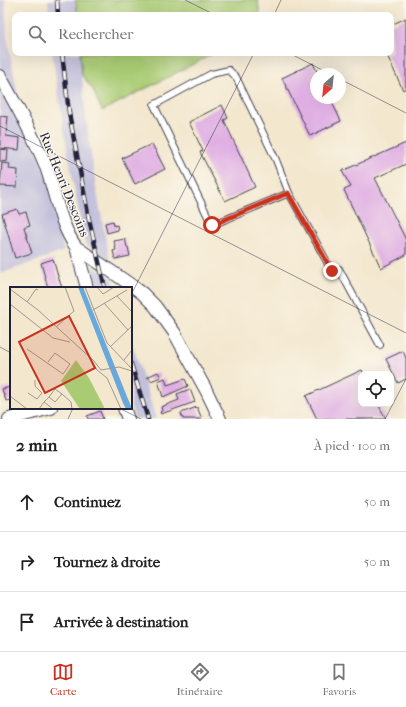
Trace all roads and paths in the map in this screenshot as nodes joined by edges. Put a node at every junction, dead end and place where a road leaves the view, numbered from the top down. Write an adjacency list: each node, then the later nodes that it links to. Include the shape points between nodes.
1 (0, 76): 3 (street, Rue Henri Descoins, via 45,166 65,227)
2 (288, 193): 2 (lane, via 276,160 236,77 230,70 211,74 154,105 212,225); 5 (lane, via 332,271 339,269)
3 (76, 247): 4 (street); 10 (street, Rue Henri Descoins, via 142,293 155,306 174,332)
4 (87, 287)
5 (380, 345)
6 (47, 409): 8 (street)
7 (124, 409): 9 (street)
8 (9, 419)
9 (128, 419)
10 (220, 419)

